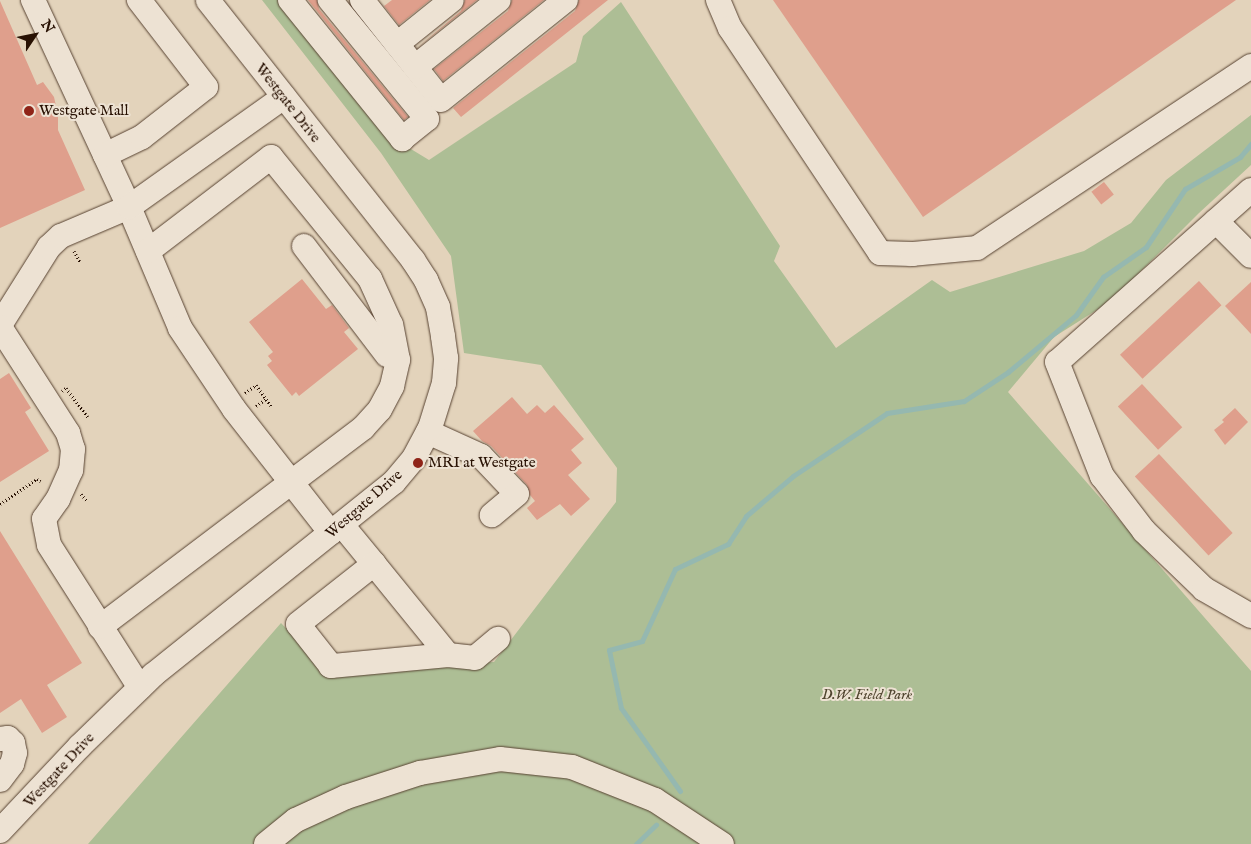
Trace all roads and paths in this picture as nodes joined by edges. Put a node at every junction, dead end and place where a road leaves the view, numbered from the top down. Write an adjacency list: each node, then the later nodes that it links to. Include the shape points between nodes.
1 (33, 0): 17 (street)
2 (139, 0): 17 (street, via 206,87 142,137)
3 (290, 0): 16 (street, via 402,139)
4 (330, 0): 16 (street)
5 (452, 0): 11 (street)
6 (499, 0): 13 (street)
7 (566, 0): 15 (street)
8 (718, 0): 12 (street, via 730,28 880,253 912,254 977,248)
9 (372, 3): 11 (street)
10 (214, 5): 14 (street, Westgate Drive)
11 (397, 44): 13 (street)
12 (1251, 66)
13 (415, 67): 15 (street)
14 (284, 96): 19 (street); 30 (street, Westgate Drive, via 413,260 438,307 446,358 444,383)
15 (441, 100): 16 (street)
16 (427, 119)
17 (105, 155): 19 (street)
18 (1251, 190): 20 (street)
19 (129, 207): 22 (street); 24 (street, via 61,236 49,247)
20 (1216, 221): 23 (street); 37 (street, via 1057,362 1102,476 1120,500 1144,531 1204,589)
21 (304, 246): 25 (street)
22 (148, 251): 32 (street, via 184,333 234,409); 32 (street, via 271,157 370,279 391,325 398,360 392,386 380,409 363,428)
23 (1251, 256)
24 (0, 326): 38 (street, via 68,433 72,449 71,470 44,520 49,545)
25 (387, 355)
26 (245, 394): 27 (path, via 256,385)
27 (266, 399): 28 (path); 29 (path)
28 (271, 406)
29 (255, 407)
30 (428, 432): 34 (street, via 481,456 517,494); 35 (street, Westgate Drive, via 414,458 394,482)
31 (42, 481): 33 (path, via 37,480)
32 (292, 483): 35 (street); 38 (street)
33 (0, 504)
34 (492, 515)
35 (337, 529): 36 (street); 41 (street, Westgate Drive)
36 (374, 564): 40 (street); 40 (street, via 298,624 331,666)
37 (1251, 616)
38 (100, 627): 41 (street)
39 (498, 640): 40 (street, via 475,658)
40 (448, 656)
41 (140, 688): 44 (street, Westgate Drive)
42 (0, 739): 43 (street, via 8,738 15,753 12,764)
43 (0, 780)
44 (0, 831)
45 (266, 844): 46 (street, via 296,820 346,797 420,773 500,759 572,767 655,800)
46 (722, 844)

